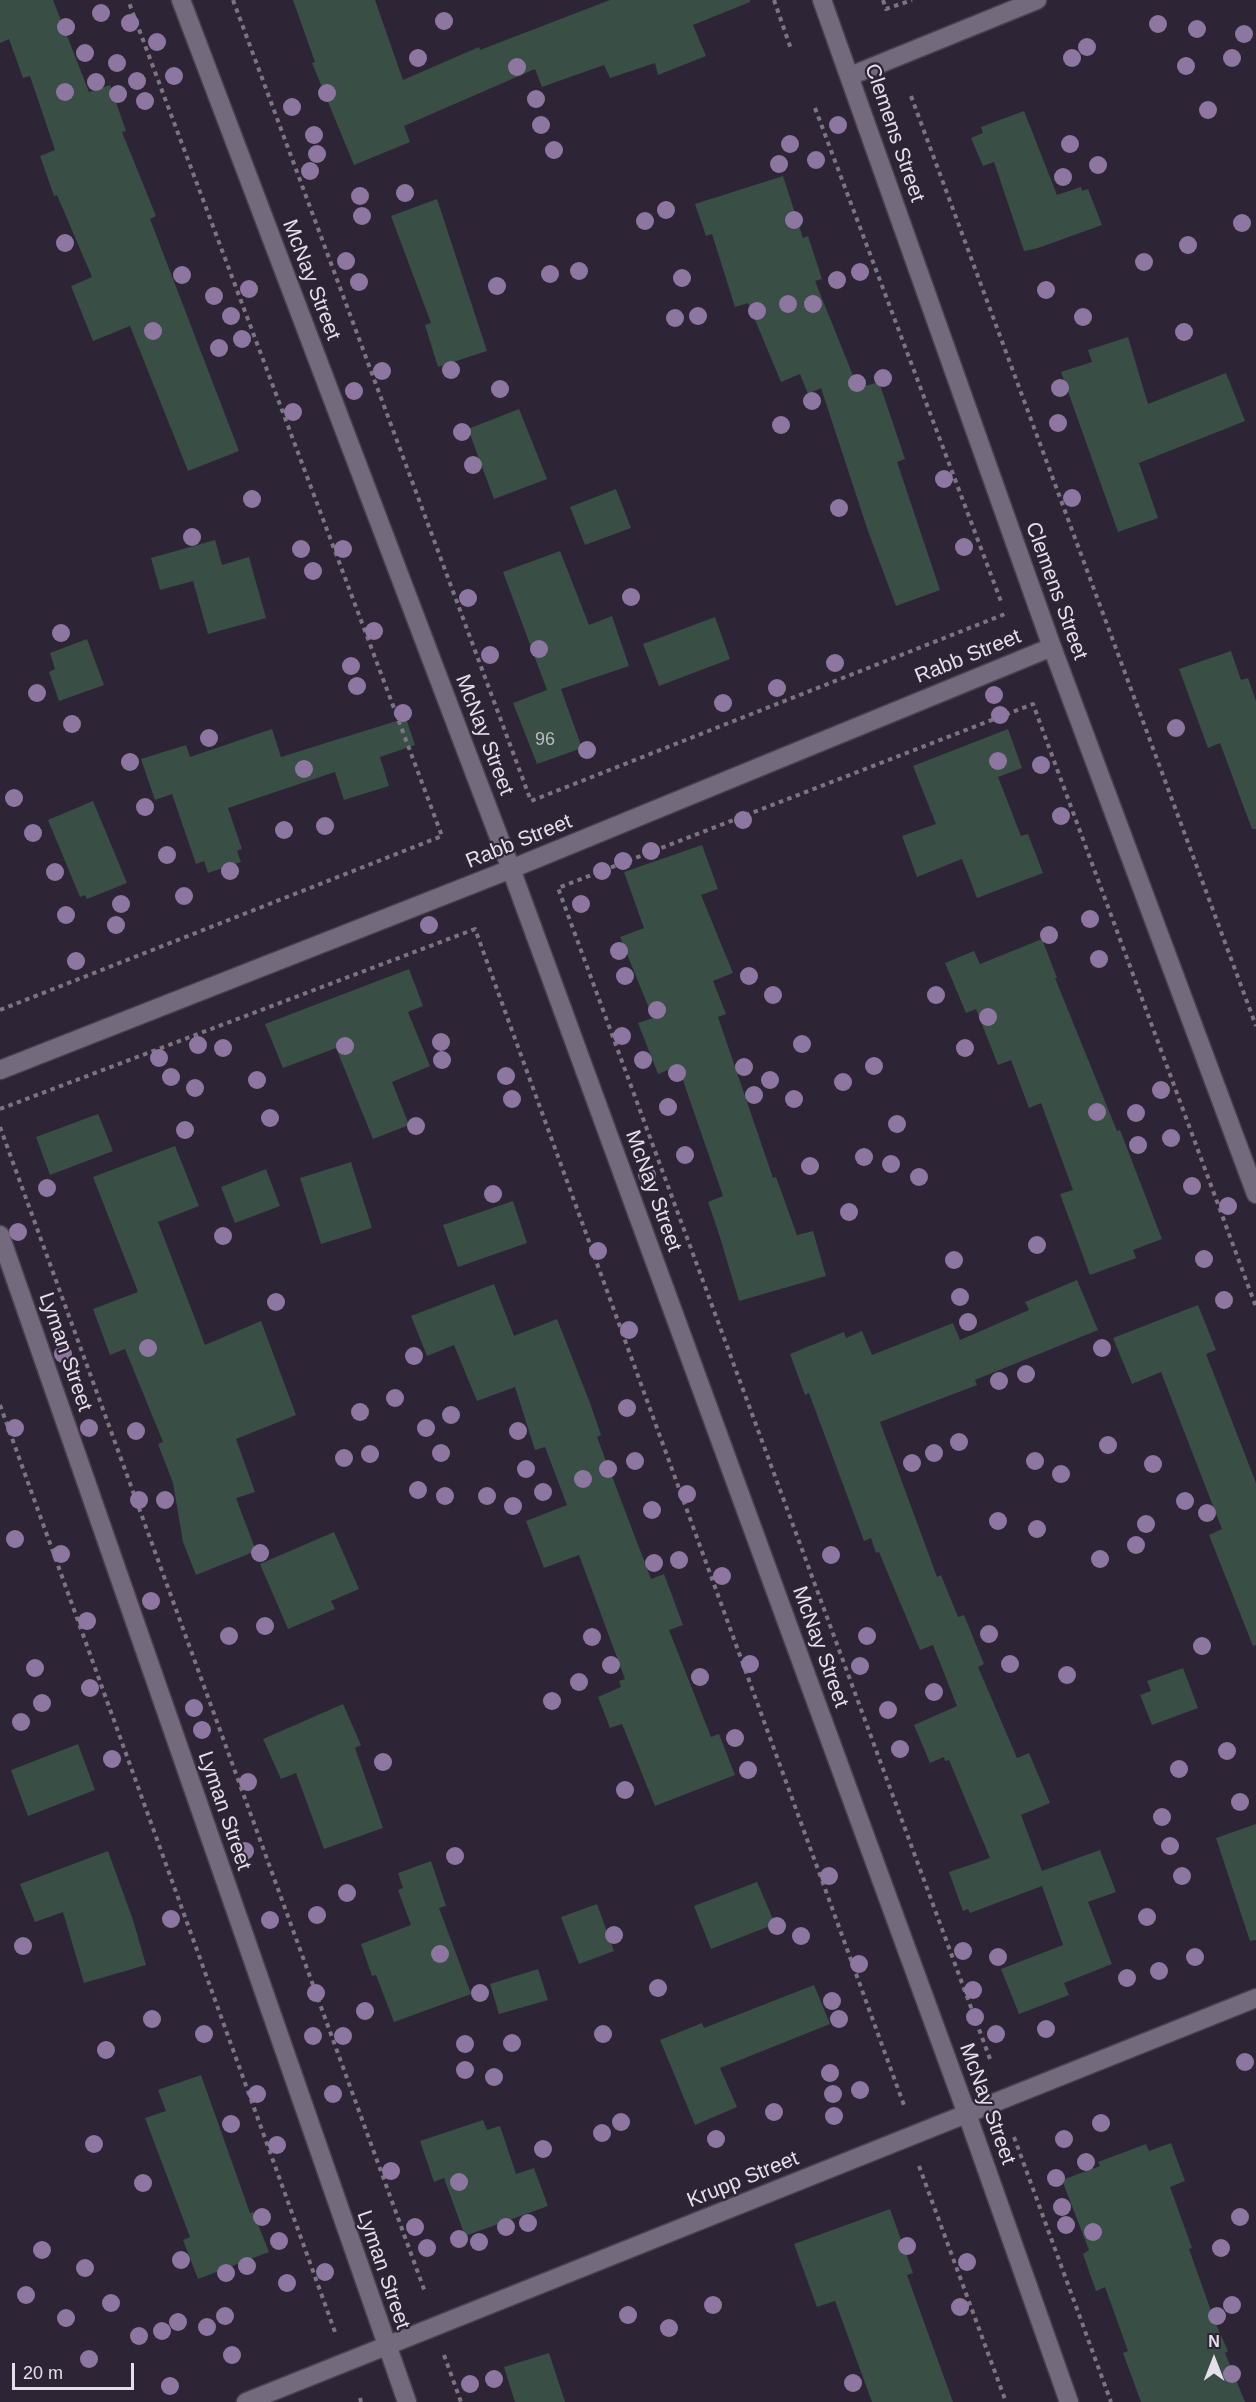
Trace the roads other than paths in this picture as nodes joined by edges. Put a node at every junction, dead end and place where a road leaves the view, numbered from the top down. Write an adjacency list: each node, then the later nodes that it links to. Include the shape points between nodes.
1 (181, 0): 6 (street, McNay Street)
2 (822, 0): 4 (street, Clemens Street)
3 (1037, 0): 4 (street)
4 (850, 76): 5 (street, Clemens Street)
5 (1052, 647): 6 (street, Rabb Street); 8 (street, Clemens Street)
6 (511, 869): 7 (street, Rabb Street); 11 (street, McNay Street)
7 (0, 1070)
8 (1256, 1194)
9 (0, 1235): 12 (street, Lyman Street)
10 (1256, 1998): 11 (street, Krupp Street)
11 (967, 2114): 12 (street, Krupp Street); 15 (street, McNay Street)
12 (386, 2348): 13 (street, Krupp Street); 14 (street, Lyman Street)
13 (246, 2402)
14 (407, 2402)
15 (1069, 2402)

